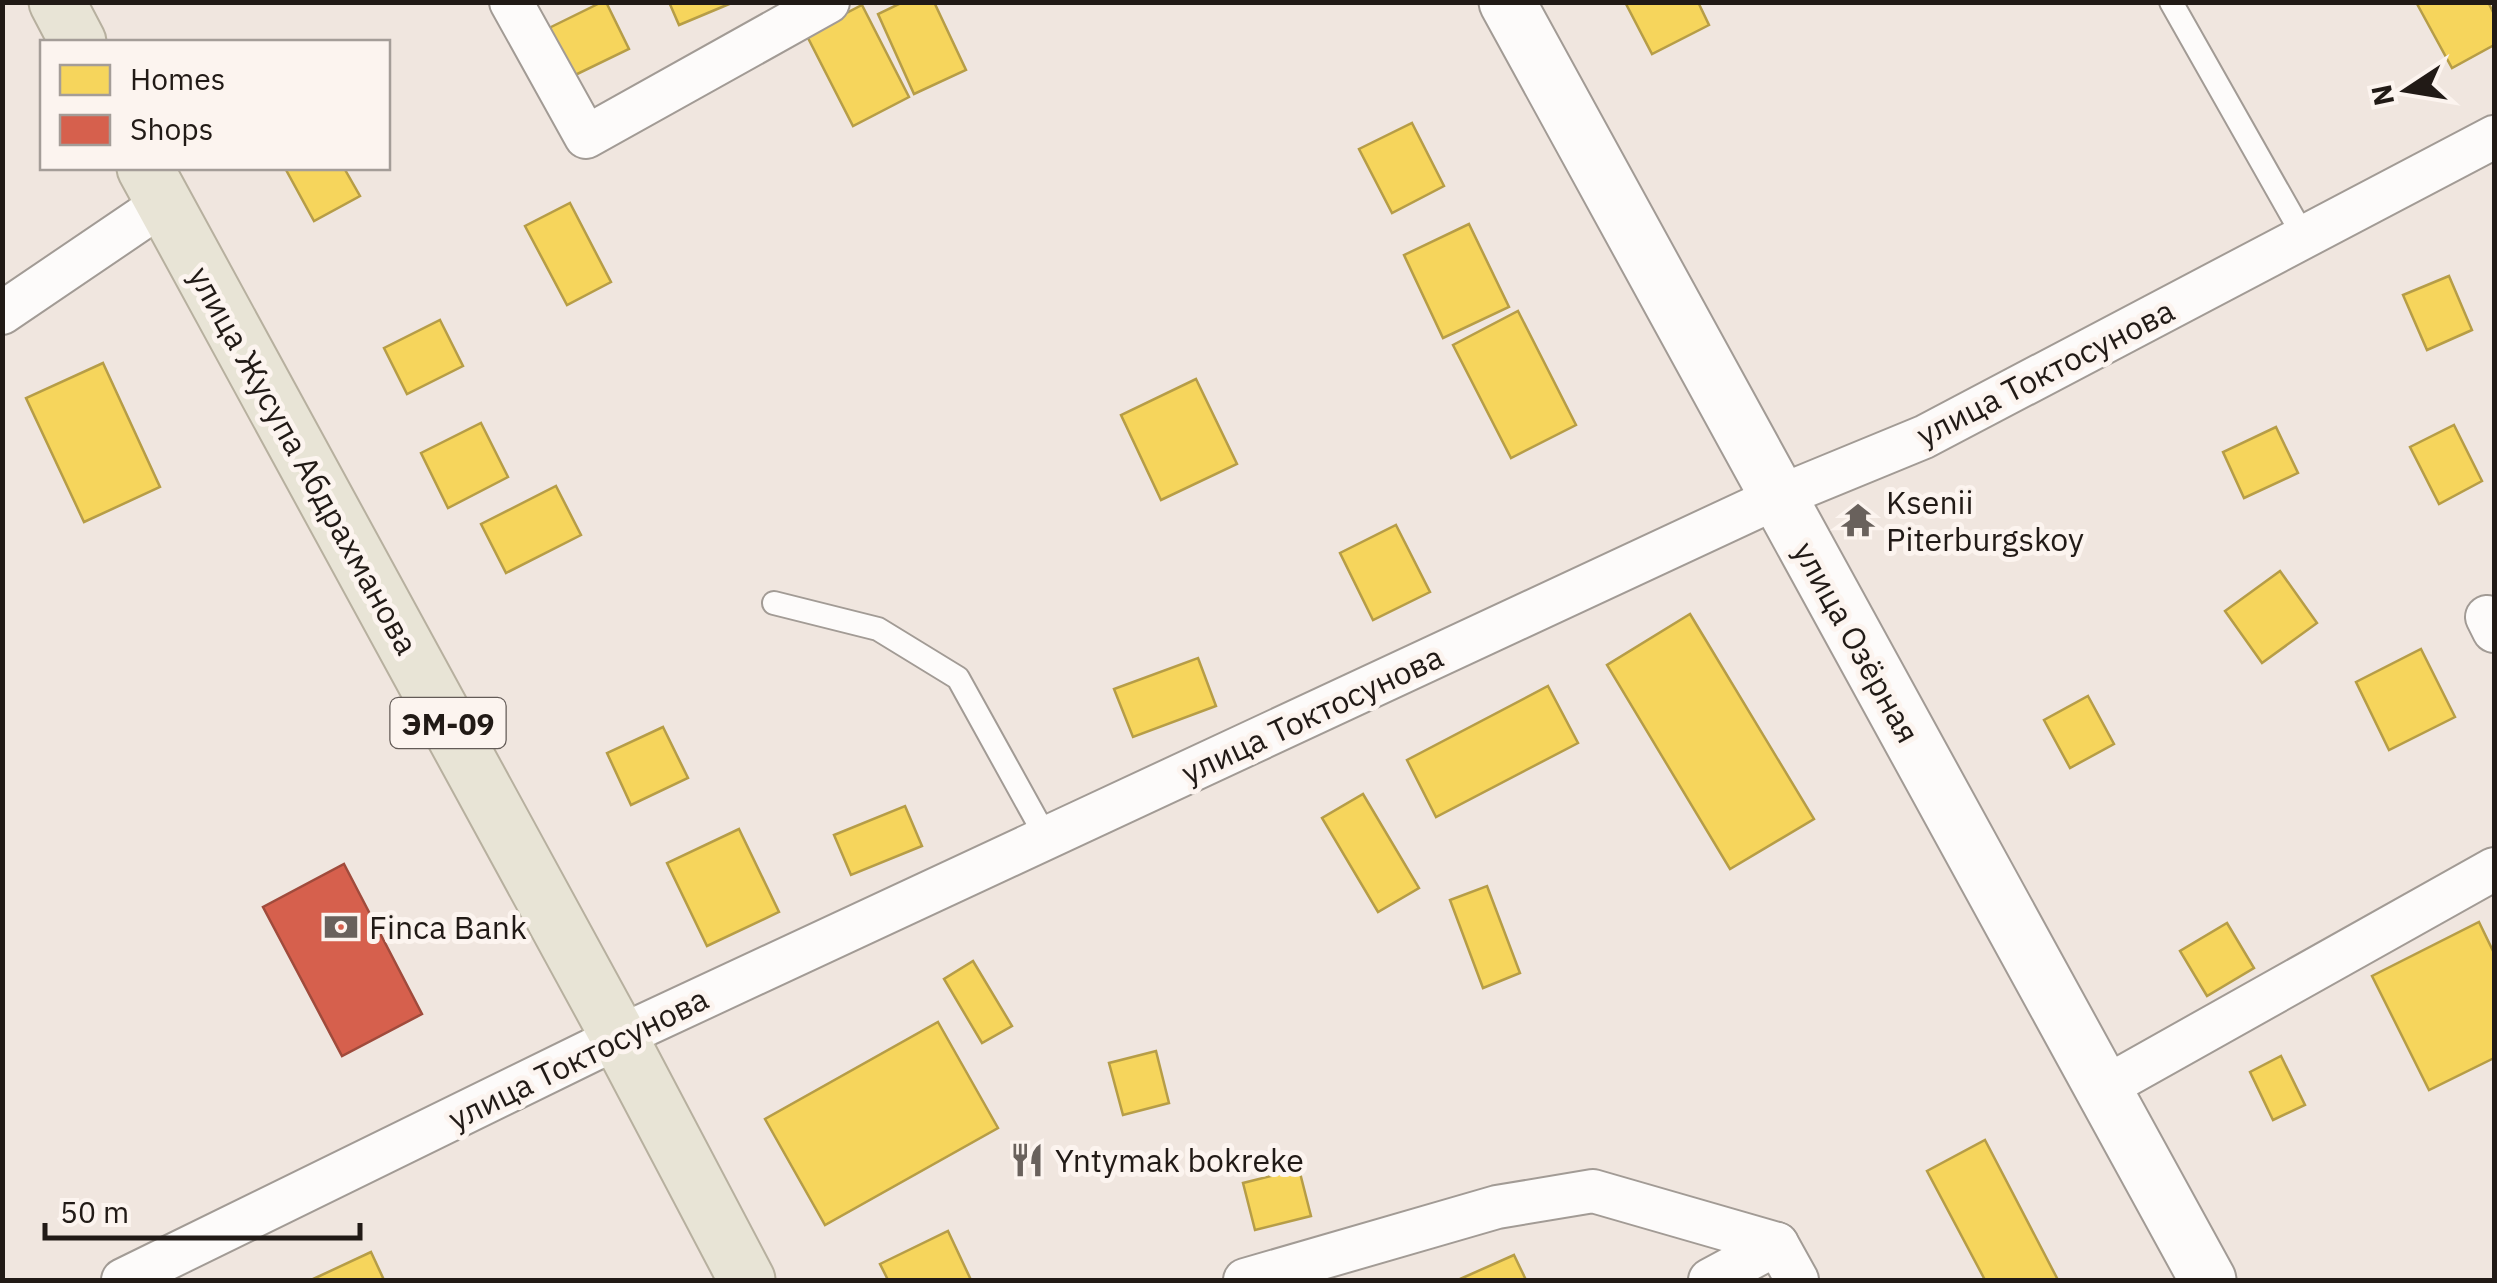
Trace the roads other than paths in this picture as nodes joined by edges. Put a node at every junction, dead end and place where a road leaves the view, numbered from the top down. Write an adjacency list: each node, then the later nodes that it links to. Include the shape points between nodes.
1 (57, 2): 6 (highway)
2 (511, 2): 3 (street, via 586,136)
3 (828, 2)
4 (1507, 2): 11 (street, улица Озёрная)
5 (2171, 2): 9 (lane)
6 (77, 40)
7 (2494, 137): 9 (street, улица Токтосунова)
8 (155, 185): 10 (street); 15 (highway, улица Жусупа Абдрахманова / ЭМ-09)
9 (2304, 237): 11 (street, улица Токтосунова, via 1924,437)
10 (2, 313)
11 (1778, 496): 13 (street, улица Токтосунова); 16 (street, улица Озёрная)
12 (774, 603): 13 (lane, via 878,628 958,678)
13 (1046, 837): 15 (street, улица Токтосунова)
14 (2494, 868): 16 (street)
15 (618, 1037): 18 (street, улица Токтосунова); 19 (highway, улица Жусупа Абдрахманова / ЭМ-09)
16 (2102, 1089): 22 (street, улица Озёрная)
17 (1787, 1262): 20 (street, via 1593,1191 1497,1207); 21 (street)
18 (123, 1280)
19 (746, 1280)
20 (1245, 1280)
21 (1710, 1280)
22 (2208, 1280)

